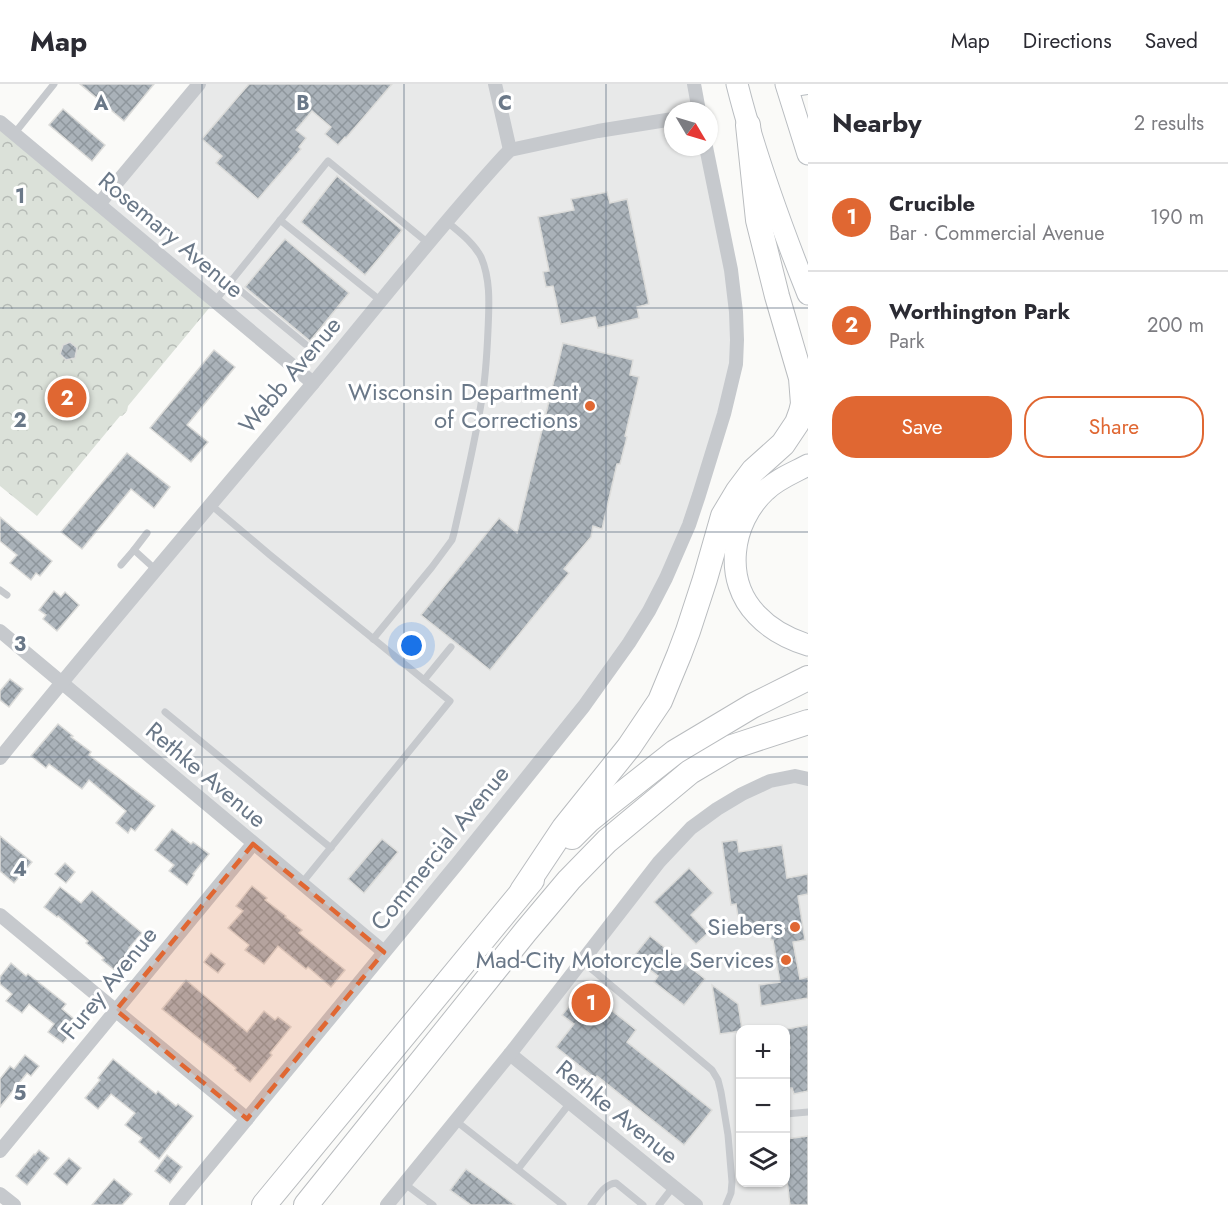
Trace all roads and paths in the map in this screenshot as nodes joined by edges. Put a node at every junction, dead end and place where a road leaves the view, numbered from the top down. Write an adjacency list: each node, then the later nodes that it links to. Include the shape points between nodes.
1 (54, 84): 11 (lane)
2 (199, 84): 15 (street)
3 (495, 84): 12 (street)
4 (694, 84): 7 (street)
5 (737, 84): 10 (main road)
6 (793, 85): 13 (main road)
7 (697, 102)
8 (664, 120): 12 (street)
9 (0, 122): 11 (street, Rosemary Avenue)
10 (748, 125): 20 (main road); 26 (highway, via 758,220 803,393 797,423)
11 (14, 134): 15 (street, Rosemary Avenue)
12 (510, 150): 17 (street, Webb Avenue)
13 (808, 154)
14 (708, 156): 53 (street, Commercial Avenue, via 737,320 736,364 685,534 649,611 616,663)
15 (99, 204): 21 (street, Rosemary Avenue)
16 (280, 220): 18 (lane, via 328,161); 19 (lane); 22 (lane)
17 (446, 221): 18 (street, Webb Avenue); 36 (lane, via 475,247 485,270 489,317 482,399 452,540)
18 (428, 243): 22 (street, Webb Avenue)
19 (230, 282): 21 (lane); 23 (lane)
20 (808, 294)
21 (215, 301): 24 (street, Rosemary Avenue)
22 (381, 301): 24 (street, Webb Avenue)
23 (304, 344)
24 (313, 383): 28 (street, Webb Avenue)
25 (808, 435): 26 (highway)
26 (783, 444): 51 (highway, via 753,471 723,516 685,639 660,701 629,747 564,828)
27 (805, 468): 37 (main road, via 765,490 752,507 737,537 735,562 738,582 755,614 782,635)
28 (211, 505): 32 (street, Webb Avenue); 36 (lane)
29 (147, 534): 30 (lane)
30 (134, 550): 31 (lane); 32 (lane)
31 (122, 565)
32 (156, 570): 41 (street, Webb Avenue)
33 (0, 590): 34 (lane)
34 (6, 595)
35 (0, 631): 41 (street, Rethke Avenue)
36 (373, 639): 40 (lane)
37 (808, 645)
38 (451, 647): 40 (lane)
39 (808, 678): 51 (highway, via 752,706 641,777 588,821)
40 (424, 680): 49 (lane, via 450,701)
41 (62, 682): 46 (street, Webb Avenue); 48 (street, Rethke Avenue)
42 (808, 711): 45 (main road)
43 (165, 712): 49 (lane)
44 (808, 722): 45 (highway)
45 (732, 747): 56 (highway, via 690,772 607,841 568,880)
46 (0, 758)
47 (808, 779): 54 (street, via 795,776 770,781 732,799 691,828 659,862)
48 (253, 843): 50 (street, Rethke Avenue); 55 (street, Furey Avenue)
49 (331, 848): 50 (lane)
50 (302, 884): 53 (street, Rethke Avenue)
51 (522, 891): 68 (highway)
52 (0, 915): 55 (street)
53 (384, 952): 61 (street, Commercial Avenue)
54 (582, 961): 57 (street); 81 (lane, via 712,1070 718,1080 732,1182)
55 (116, 1010): 61 (street); 63 (street, Furey Avenue)
56 (449, 1025): 72 (highway); 73 (highway)
57 (510, 1054): 58 (street, Rethke Avenue); 62 (street)
58 (570, 1103): 64 (lane); 66 (street, Rethke Avenue)
59 (808, 1112): 60 (lane)
60 (790, 1114)
61 (247, 1119): 70 (street, Commercial Avenue)
62 (456, 1121): 64 (lane); 65 (street)
63 (0, 1151)
64 (518, 1169): 76 (lane)
65 (405, 1184): 74 (street); 75 (lane)
66 (673, 1187): 79 (lane); 80 (street, Rethke Avenue)
67 (0, 1194): 69 (street)
68 (271, 1196): 71 (highway)
69 (14, 1205)
70 (176, 1205)
71 (252, 1205)
72 (306, 1205)
73 (319, 1205)
74 (387, 1205)
75 (433, 1205)
76 (563, 1205)
77 (591, 1205): 78 (lane, via 611,1183)
78 (643, 1205)
79 (659, 1205)
80 (696, 1205)
81 (726, 1205)

